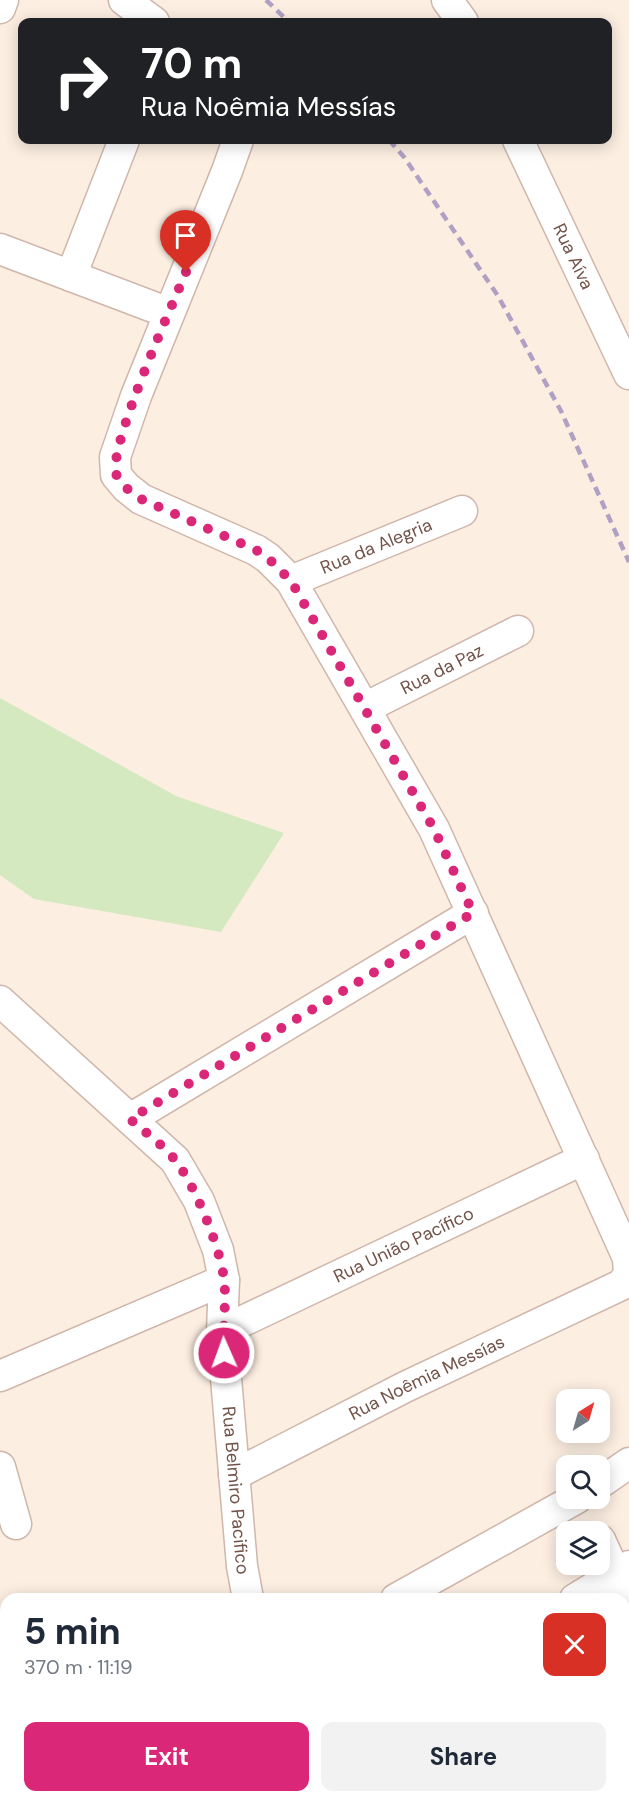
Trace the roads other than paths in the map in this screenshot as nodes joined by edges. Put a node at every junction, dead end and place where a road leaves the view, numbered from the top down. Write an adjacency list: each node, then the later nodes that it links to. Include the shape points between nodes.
1 (3, 0): 3 (street)
2 (124, 0): 4 (street)
3 (0, 8)
4 (149, 18)
5 (122, 144): 9 (street)
6 (236, 144): 10 (street)
7 (520, 144): 11 (street, Rua Aíva)
8 (0, 249): 9 (street)
9 (71, 276): 10 (street)
10 (170, 313): 13 (street, via 115,457 116,475 141,499 256,550)
11 (629, 374)
12 (462, 511): 13 (street, Rua da Alegria)
13 (291, 581): 15 (street)
14 (518, 632): 15 (street, Rua da Paz)
15 (365, 708): 16 (street, via 434,829)
16 (473, 913): 18 (street); 19 (street)
17 (0, 1001): 18 (street, Rua Belmiro Pacifico)
18 (130, 1119): 20 (street, Rua Belmiro Pacifico, via 175,1160 199,1202 218,1250)
19 (584, 1159): 21 (street, Rua União Pacífico); 25 (street, Rua Noêmia Messías, via 628,1258 629,1275 621,1285 405,1387)
20 (224, 1280): 21 (street, Rua Belmiro Pacifico); 22 (street)
21 (222, 1331): 25 (street, Rua Belmiro Pacifico)
22 (0, 1376)
23 (629, 1463): 26 (street)
24 (0, 1467): 28 (street)
25 (234, 1475): 31 (street, Rua Belmiro Pacifico)
26 (610, 1476)
27 (558, 1509): 32 (street)
28 (16, 1524)
29 (610, 1554): 30 (street)
30 (622, 1571): 33 (street); 34 (street)
31 (247, 1593)
32 (407, 1593)
33 (585, 1593)
34 (627, 1593)

